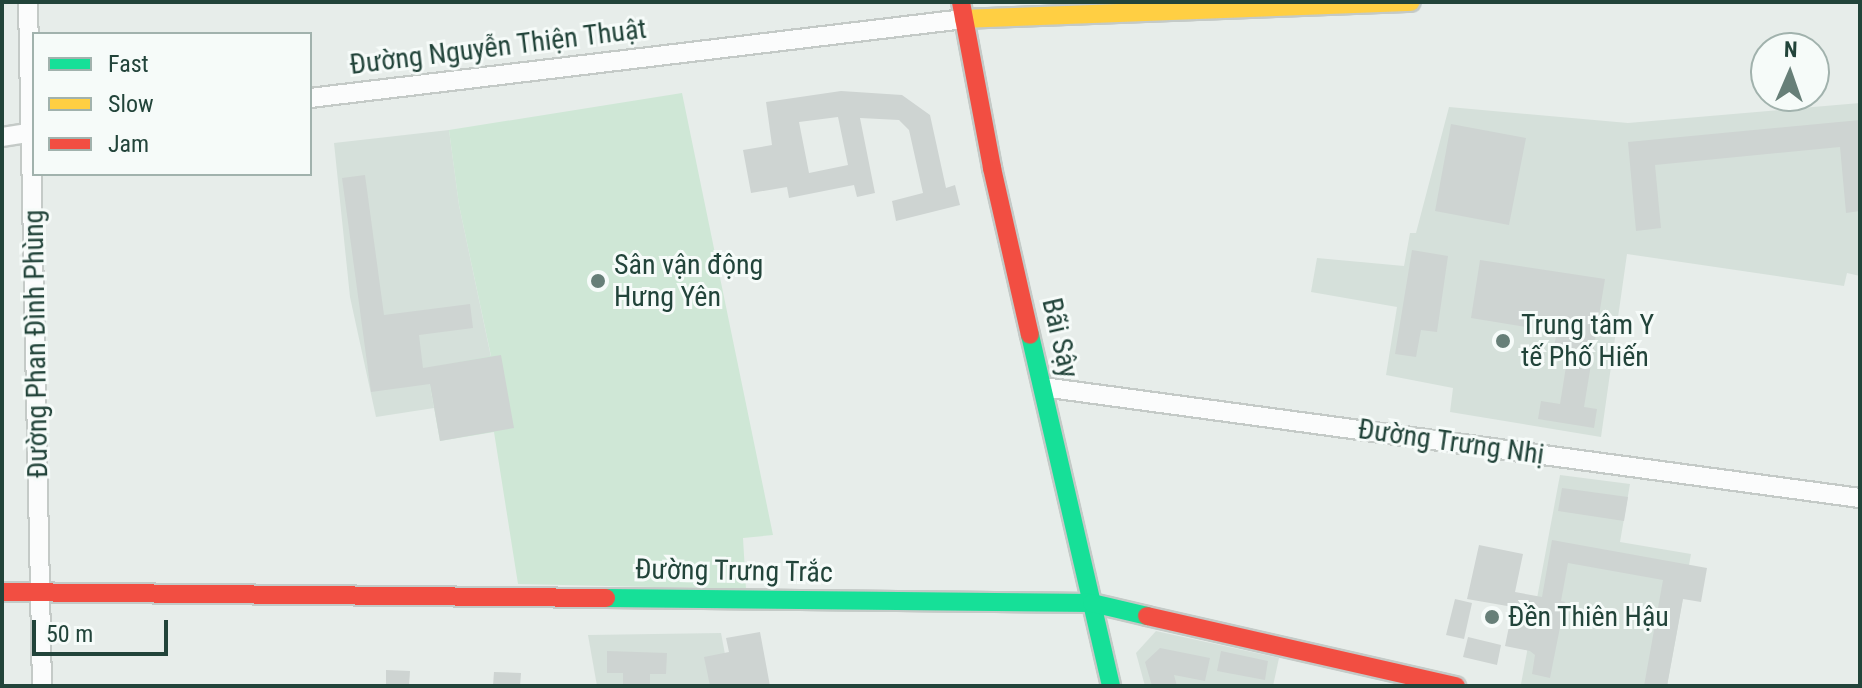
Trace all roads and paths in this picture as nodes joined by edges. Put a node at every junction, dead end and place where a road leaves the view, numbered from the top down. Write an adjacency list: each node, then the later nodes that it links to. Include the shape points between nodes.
1 (28, 2): 5 (street, Đường Phan Đình Phùng)
2 (1411, 2): 3 (street, Đường Nguyễn Thiện Thuật)
3 (962, 11): 4 (street, Đường Nguyễn Thiện Thuật); 8 (street, Bãi Sậy)
4 (312, 98)
5 (32, 132): 6 (street)
6 (2, 137)
7 (33, 176): 11 (street, Đường Phan Đình Phùng)
8 (1043, 387): 9 (street, Đường Trưng Nhị); 12 (street, Bãi Sậy)
9 (1860, 498)
10 (2, 592): 11 (street, Đường Trưng Trắc)
11 (42, 592): 12 (street, Đường Trưng Trắc); 13 (street, Đường Phan Đình Phùng)
12 (1092, 603): 14 (street, Bãi Sậy); 15 (street, Đường Trưng Trắc)
13 (42, 686)
14 (1111, 686)
15 (1456, 686)

